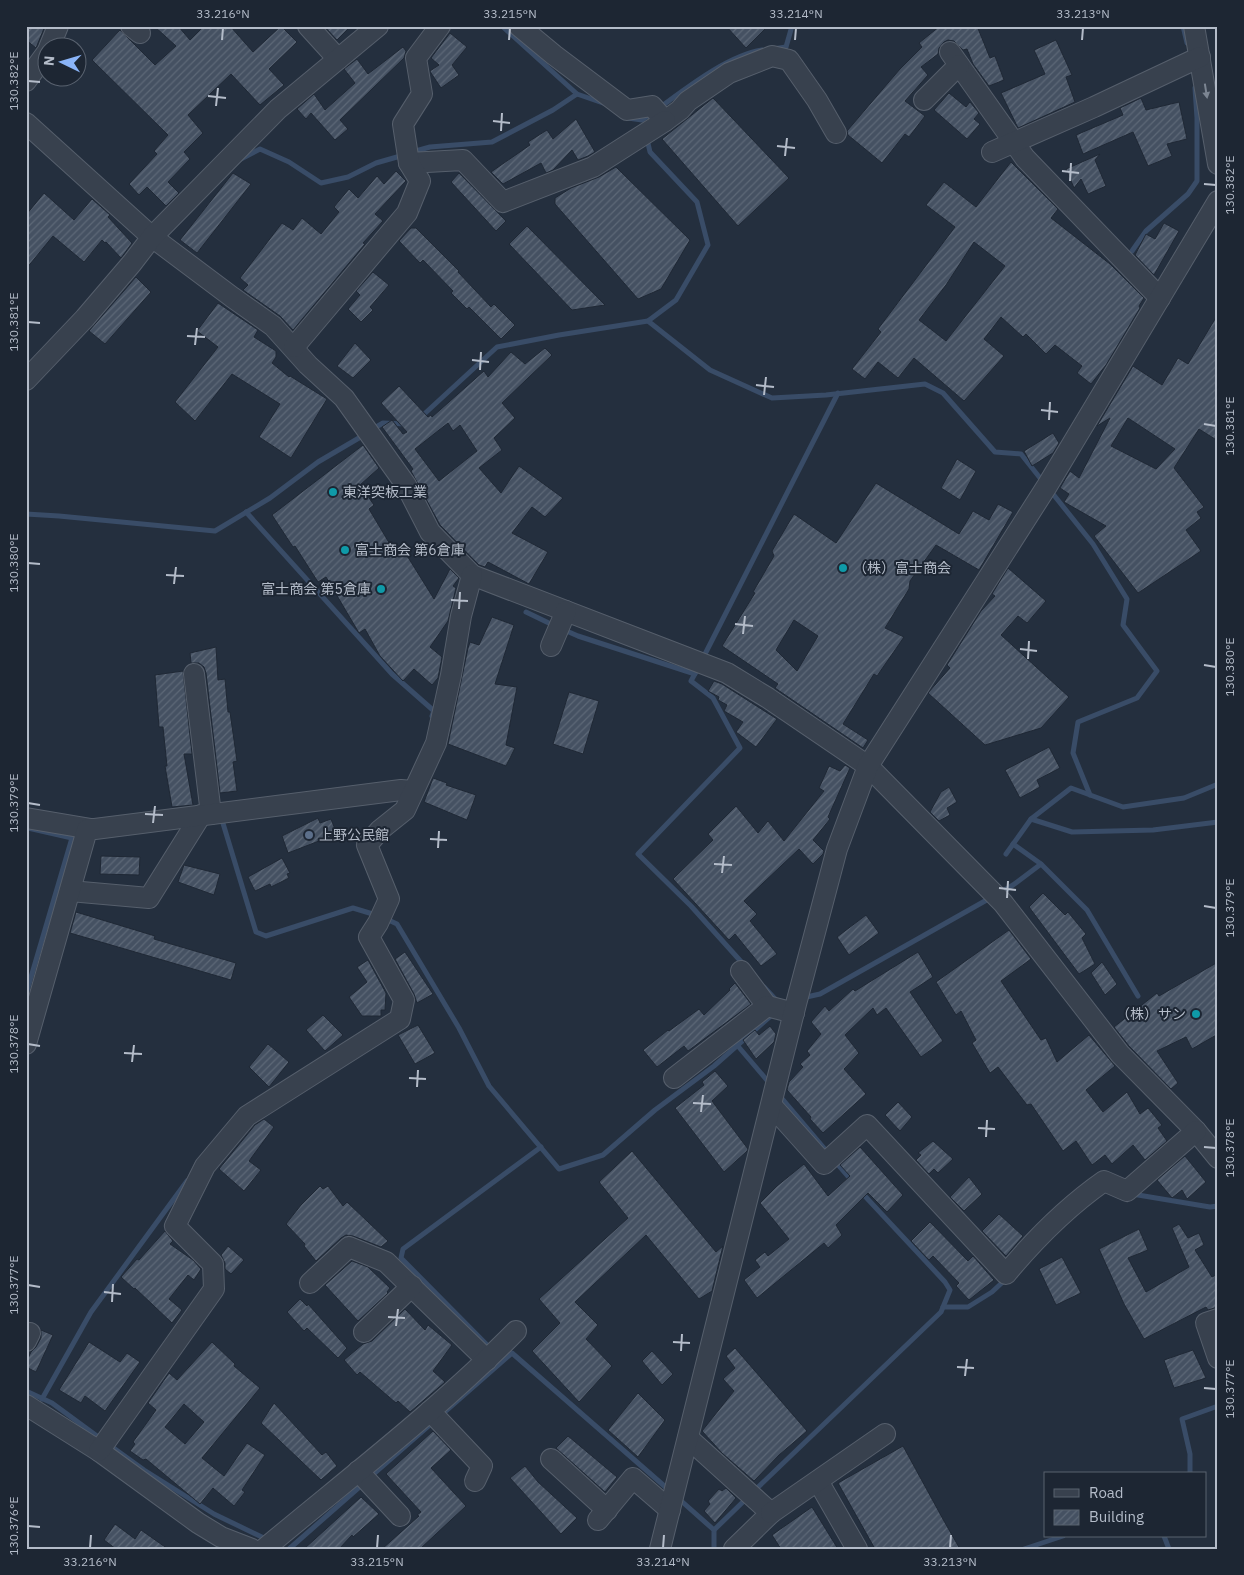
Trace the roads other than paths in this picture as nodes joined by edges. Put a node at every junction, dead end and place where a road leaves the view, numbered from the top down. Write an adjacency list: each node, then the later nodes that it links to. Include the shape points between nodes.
1 (58, 26): 7 (street)
2 (308, 26): 8 (street)
3 (378, 26): 8 (street)
4 (440, 26): 18 (street, via 416,58 422,94 403,124)
5 (519, 26): 13 (street, via 626,110 652,106)
6 (1194, 26): 9 (street)
7 (53, 38)
8 (338, 59): 21 (street, via 278,110)
9 (1192, 60): 16 (street); 19 (street, one-way to 19)
10 (38, 64): 11 (street)
11 (26, 81)
12 (924, 100): 16 (street, via 955,59)
13 (665, 121): 15 (street, via 729,72 772,56 789,60); 18 (street, via 593,167 503,202 463,160)
14 (26, 123): 21 (street)
15 (836, 134)
16 (1014, 142): 17 (street); 22 (street)
17 (992, 152)
18 (409, 163): 23 (street, via 420,181 407,213)
19 (1218, 164)
20 (1218, 201): 22 (street)
21 (152, 236): 23 (street, via 273,326); 24 (street, via 86,318)
22 (1160, 298): 27 (street, via 1047,486)
23 (294, 347): 25 (street, via 308,365 344,398 406,484 430,532)
24 (26, 380)
25 (472, 575): 27 (street, via 559,628 727,673); 28 (street, via 436,743)
26 (194, 674): 30 (street)
27 (868, 766): 34 (street); 38 (street, via 997,896 1120,1054)
28 (407, 791): 30 (street); 51 (street, via 405,810 367,845 389,899 369,938 404,1000 400,1019 247,1116 205,1166 175,1226 213,1264 214,1289)
29 (26, 818): 31 (street)
30 (201, 820): 31 (street); 32 (street, via 149,898)
31 (87, 834): 32 (street)
32 (70, 891): 35 (street)
33 (741, 971): 34 (street)
34 (785, 1006): 36 (street); 37 (street)
35 (26, 1044)
36 (674, 1078)
37 (772, 1106): 38 (street, via 824,1164 867,1125 1006,1274 1027,1248 1077,1200 1104,1181 1127,1191); 50 (street)
38 (1196, 1131): 39 (street)
39 (1218, 1158)
40 (310, 1283): 41 (street, via 349,1247 386,1262)
41 (412, 1286): 44 (street); 46 (street)
42 (1218, 1319): 45 (street, via 1206,1323)
43 (516, 1331): 46 (street)
44 (364, 1332)
45 (1218, 1358)
46 (487, 1360): 48 (street)
47 (26, 1405): 51 (street)
48 (435, 1417): 53 (street); 55 (street, via 482,1466)
49 (885, 1434): 54 (street)
50 (688, 1438): 56 (street); 57 (street)
51 (104, 1445): 59 (street, via 198,1523 221,1537)
52 (551, 1459): 56 (street, via 603,1515 633,1478)
53 (364, 1478): 58 (street); 59 (street)
54 (818, 1481): 57 (street); 62 (street)
55 (475, 1482)
56 (673, 1499): 60 (street)
57 (771, 1513): 61 (street)
58 (400, 1516)
59 (265, 1545)
60 (660, 1549)
61 (734, 1549)
62 (856, 1549)

